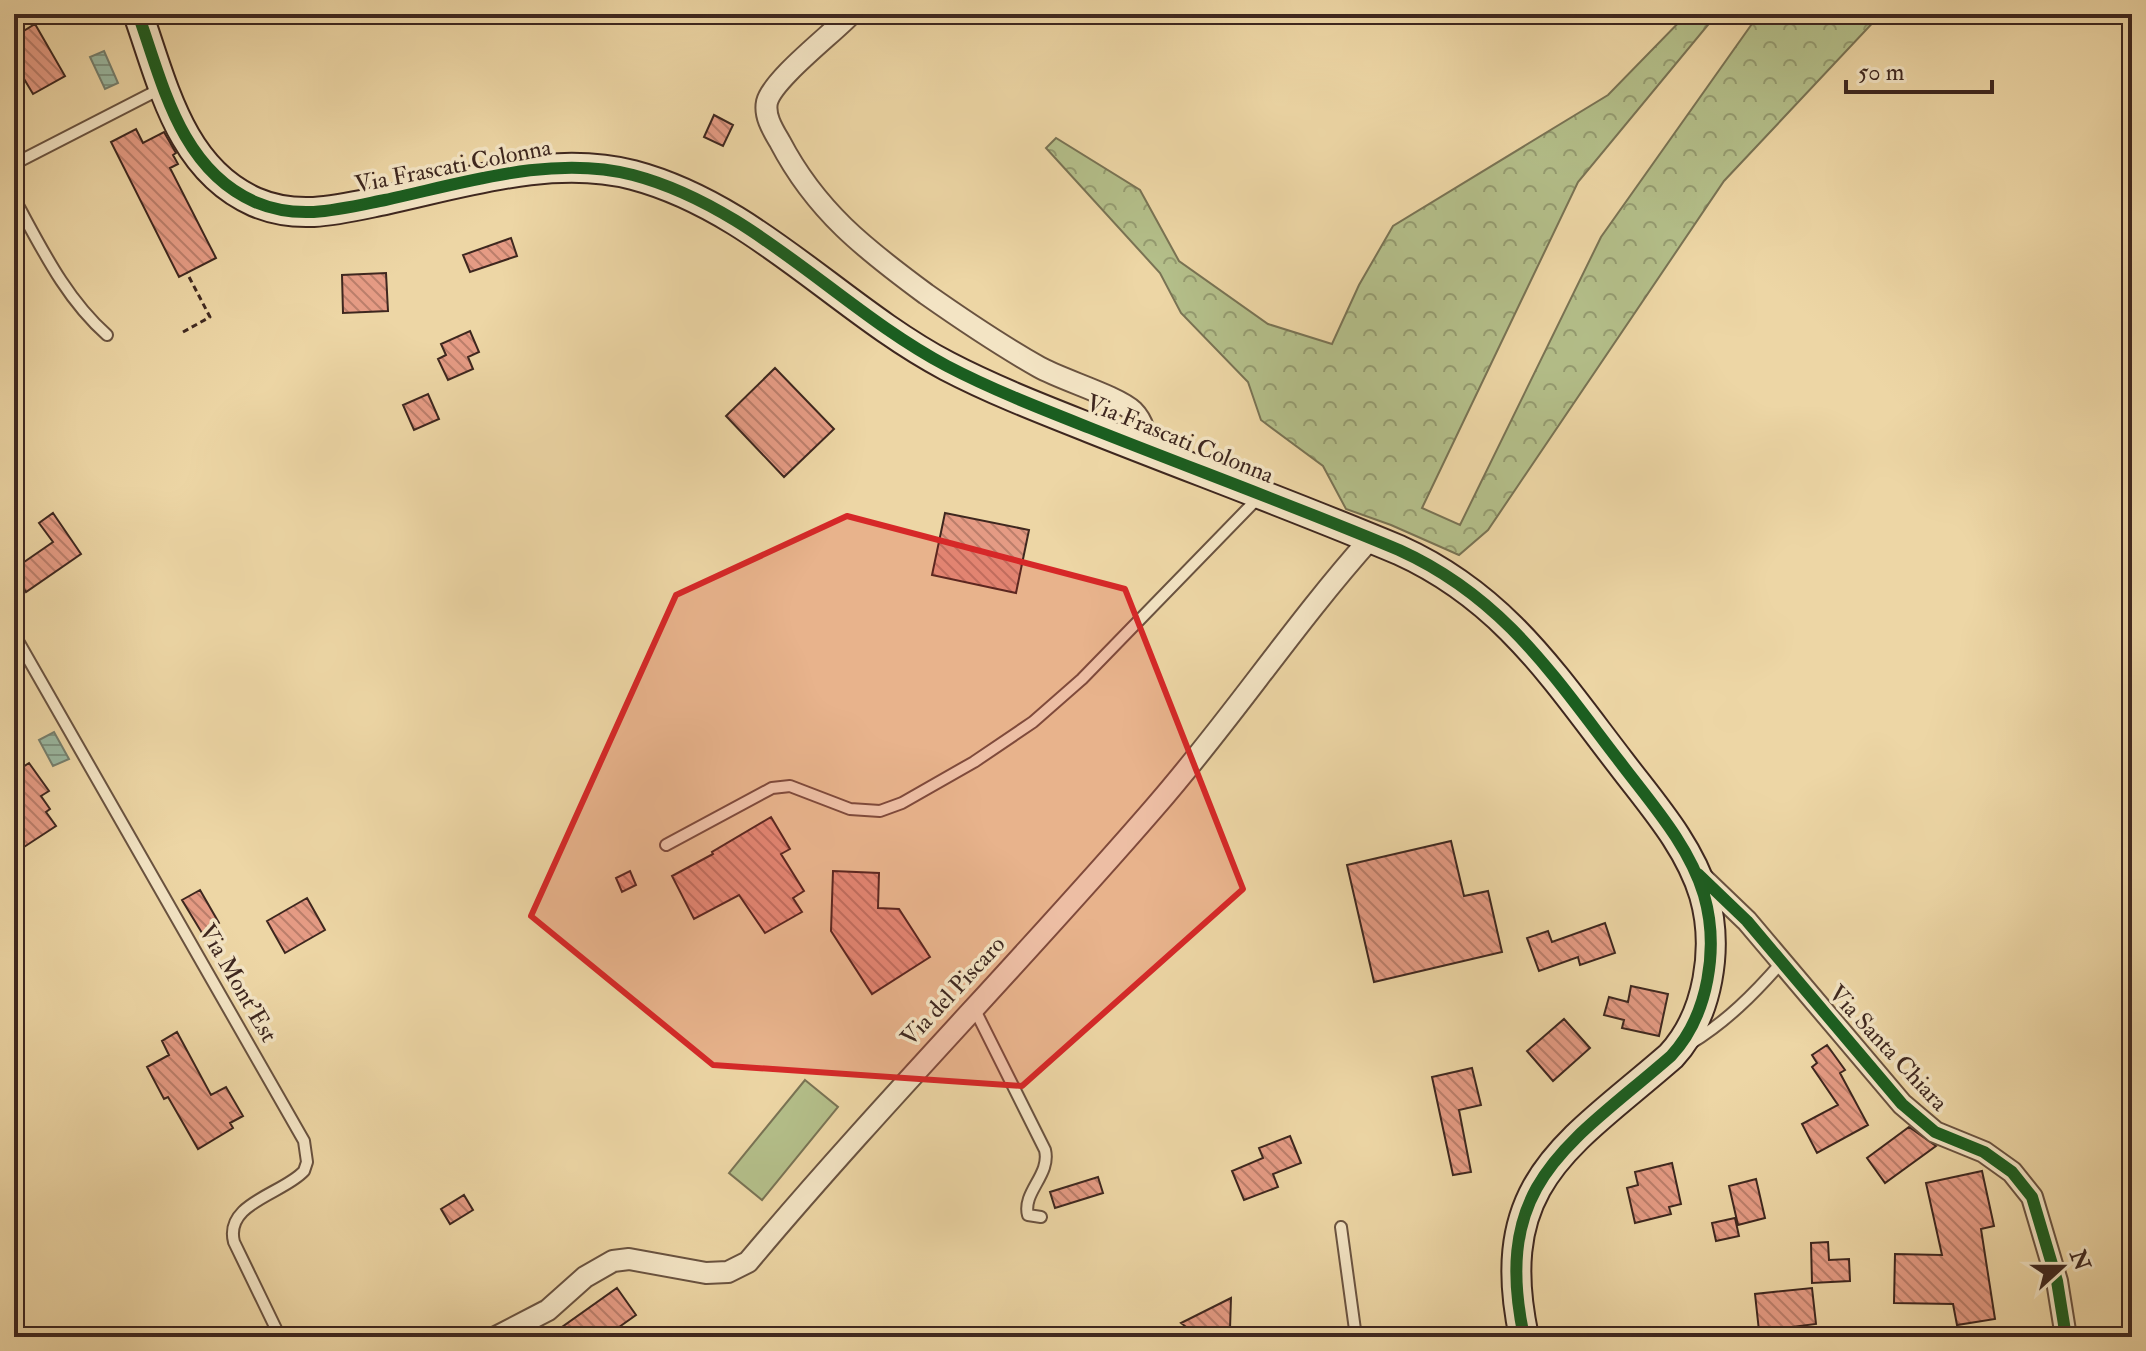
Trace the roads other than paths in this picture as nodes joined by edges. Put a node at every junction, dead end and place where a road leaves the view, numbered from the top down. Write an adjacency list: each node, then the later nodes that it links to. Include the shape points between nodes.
1 (138, 14): 3 (street, Via Frascati Colonna)
2 (851, 14): 7 (street, via 777,84 768,101 771,125 799,174 851,237 941,304 1044,370 1132,410 1144,429)
3 (163, 87): 4 (lane); 7 (street, Via Frascati Colonna, via 186,139 215,175 249,200 286,212 342,210 565,167 607,169 662,184 741,224 932,358)
4 (14, 164)
5 (14, 198): 6 (lane, via 70,295)
6 (107, 335)
7 (1146, 451): 8 (street, Via Frascati Colonna)
8 (1261, 496): 9 (street, Via Frascati Colonna); 11 (lane, via 1069,691 974,762 880,811 850,809 790,786 772,788)
9 (1371, 538): 12 (street, Via Frascati Colonna, via 1446,574 1518,632 1653,805); 14 (street, Via del Piscaro, via 1320,595 1197,758)
10 (14, 634): 18 (lane, Via Mont'Est, via 304,1141 304,1171 238,1215 232,1227 234,1242)
11 (666, 845)
12 (1695, 871): 13 (street, Via Santa Chiara); 15 (street, Via Frascati Colonna, via 1708,918 1709,964 1692,1025)
13 (1781, 963): 15 (lane, via 1727,1018); 22 (street, Via Santa Chiara, via 1902,1104 1935,1132 1984,1152 2012,1172 2032,1197 2057,1281)
14 (974, 1007): 16 (lane, via 1045,1150 1044,1172 1026,1205 1028,1215); 19 (street, Via del Piscaro, via 748,1262 728,1272 706,1273 629,1259 613,1261 585,1277 548,1310)
15 (1665, 1061): 21 (street, Via Frascati Colonna, via 1576,1135 1537,1187 1523,1221 1515,1265)
16 (1041, 1217)
17 (1341, 1227): 20 (lane)
18 (280, 1337)
19 (496, 1337)
20 (1356, 1337)
21 (1524, 1337)
22 (2066, 1337)

